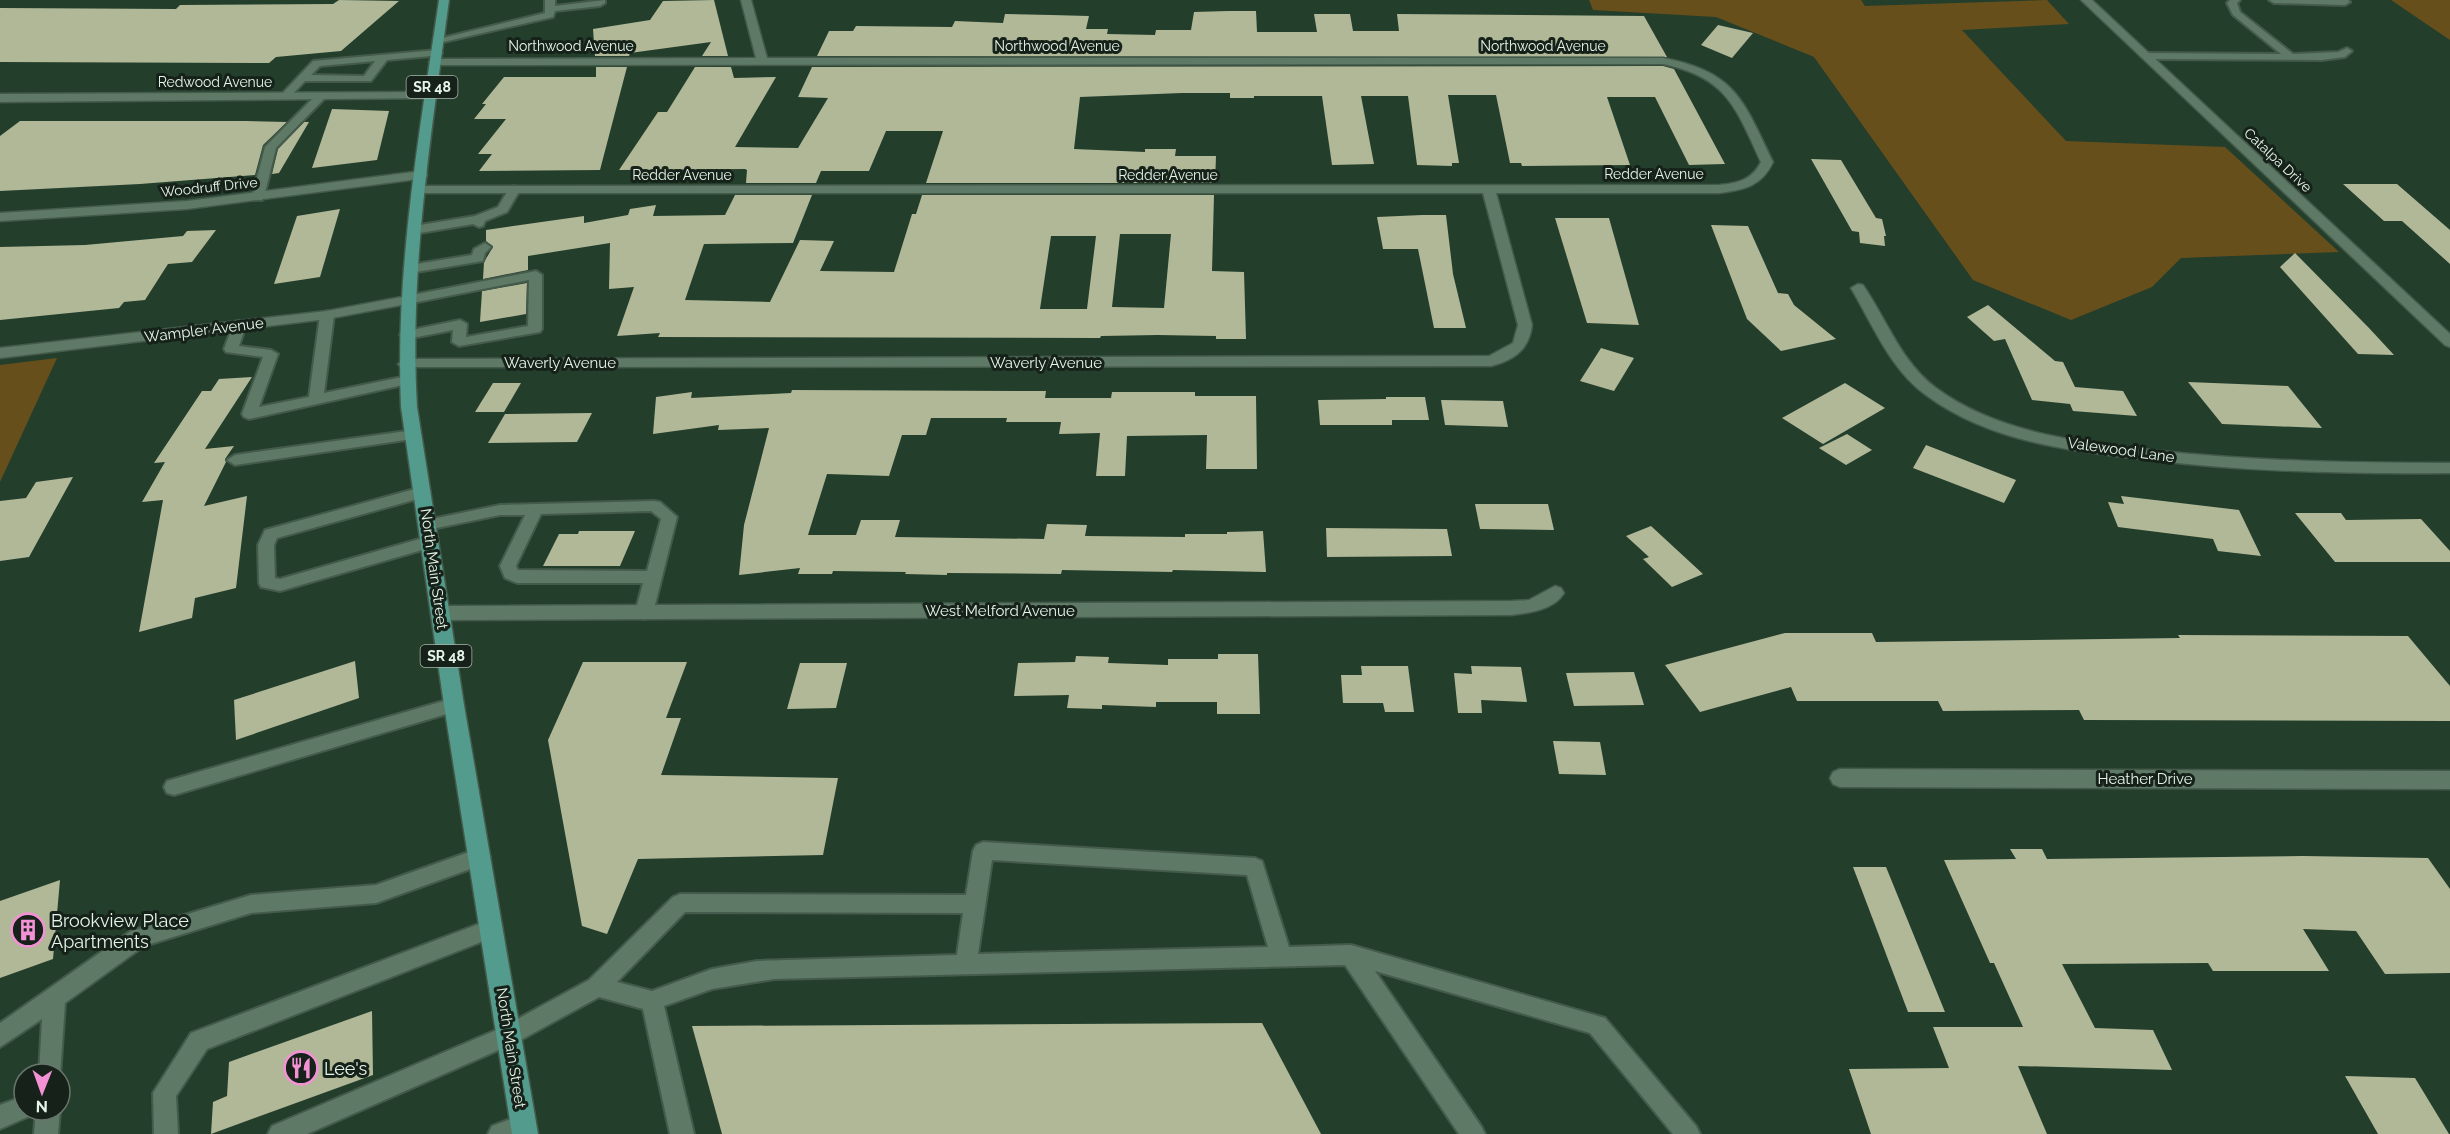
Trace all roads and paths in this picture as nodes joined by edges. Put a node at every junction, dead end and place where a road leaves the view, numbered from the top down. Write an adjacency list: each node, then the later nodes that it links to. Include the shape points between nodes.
1 (444, 0): 9 (main road, North Main Street / SR 48)
2 (600, 0): 8 (lane)
3 (746, 0): 15 (street)
4 (2086, 0): 11 (street, Catalpa Drive)
5 (2235, 0): 14 (lane, via 2232,3 2236,13)
6 (2274, 0): 7 (lane)
7 (2345, 2)
8 (550, 8): 9 (lane)
9 (439, 40): 13 (main road, North Main Street / SR 48)
10 (2347, 51): 14 (lane, via 2341,55)
11 (2146, 56): 14 (lane); 37 (street, Catalpa Drive)
12 (384, 57): 13 (lane); 17 (lane, via 318,63); 17 (lane, via 367,79)
13 (436, 57): 15 (street, Northwood Avenue); 18 (main road, North Main Street / SR 48)
14 (2291, 57)
15 (762, 60): 16 (street, Northwood Avenue)
16 (1679, 63): 26 (street, Redder Avenue, via 1707,73 1728,89 1767,162 1761,175 1742,185 1719,189)
17 (302, 78): 19 (lane)
18 (431, 96): 20 (street, Redwood Avenue); 24 (main road, North Main Street / SR 48)
19 (284, 97): 20 (street, Redwood Avenue); 22 (street, Redwood Avenue)
20 (320, 97): 27 (lane, via 271,147)
21 (0, 98): 22 (street, Redwood Avenue)
22 (17, 98): 23 (street)
23 (0, 111)
24 (420, 182): 25 (street, Redder Avenue); 27 (street, Woodruff Drive); 29 (main road, North Main Street / SR 48)
25 (514, 190): 26 (street, Redder Avenue); 29 (lane, via 503,209 479,225)
26 (1489, 190): 39 (street, Waverly Avenue, via 1525,325 1521,345 1491,361)
27 (258, 197): 28 (street, Woodruff Drive)
28 (0, 217)
29 (414, 230): 31 (main road, North Main Street / SR 48)
30 (478, 249): 31 (lane, via 479,258)
31 (410, 269): 33 (main road, North Main Street / SR 48)
32 (1858, 288): 43 (street, Valewood Lane, via 1893,351 1915,378 1952,405 1998,426 2064,442 2174,458 2316,468)
33 (407, 300): 34 (street, Wampler Avenue); 36 (main road, North Main Street / SR 48); 36 (lane, via 536,275 535,329 459,342 460,324)
34 (327, 315): 35 (street, Wampler Avenue); 40 (lane)
35 (239, 325): 38 (street, Wampler Avenue); 40 (lane, via 231,349 271,354 249,414)
36 (406, 335): 39 (main road, North Main Street / SR 48)
37 (2450, 342)
38 (0, 353)
39 (406, 372): 40 (lane); 41 (main road, North Main Street / SR 48)
40 (316, 400)
41 (414, 435): 42 (lane); 44 (main road, North Main Street / SR 48)
42 (235, 460)
43 (2450, 468)
44 (422, 492): 46 (main road, North Main Street / SR 48); 46 (lane, via 271,534 266,545 267,583 280,585)
45 (536, 509): 46 (lane, via 500,510); 47 (lane, via 654,506 669,518); 47 (lane, via 508,566 511,574)
46 (428, 534): 50 (main road, North Main Street / SR 48)
47 (654, 577): 49 (lane)
48 (1555, 593): 49 (street, West Melford Avenue, via 1533,606 1511,608)
49 (644, 612): 50 (street, West Melford Avenue)
50 (440, 613): 51 (main road, North Main Street / SR 48)
51 (454, 705): 54 (lane); 55 (main road, North Main Street / SR 48)
52 (1840, 778): 53 (street, Heather Drive)
53 (2450, 780)
54 (174, 787)
55 (480, 857): 57 (main road, North Main Street / SR 48); 62 (lane, via 376,894 252,904 138,938)
56 (975, 904): 59 (lane, via 983,851 1255,867); 60 (lane); 61 (lane, via 680,903)
57 (492, 928): 64 (main road, North Main Street / SR 48); 68 (lane, via 199,1041 164,1093)
58 (1351, 955): 59 (lane); 72 (lane); 73 (lane, via 1597,1025)
59 (1281, 957): 60 (lane)
60 (966, 964): 63 (lane, via 736,972 689,984)
61 (597, 987): 63 (lane); 64 (lane)
62 (54, 997): 65 (lane); 66 (lane)
63 (652, 1001): 71 (lane)
64 (509, 1035): 67 (main road, North Main Street / SR 48); 69 (lane)
65 (0, 1036)
66 (51, 1062)
67 (524, 1130): 70 (lane)
68 (165, 1134)
69 (280, 1134)
70 (500, 1134)
71 (682, 1134)
72 (1473, 1134)
73 (1688, 1134)

